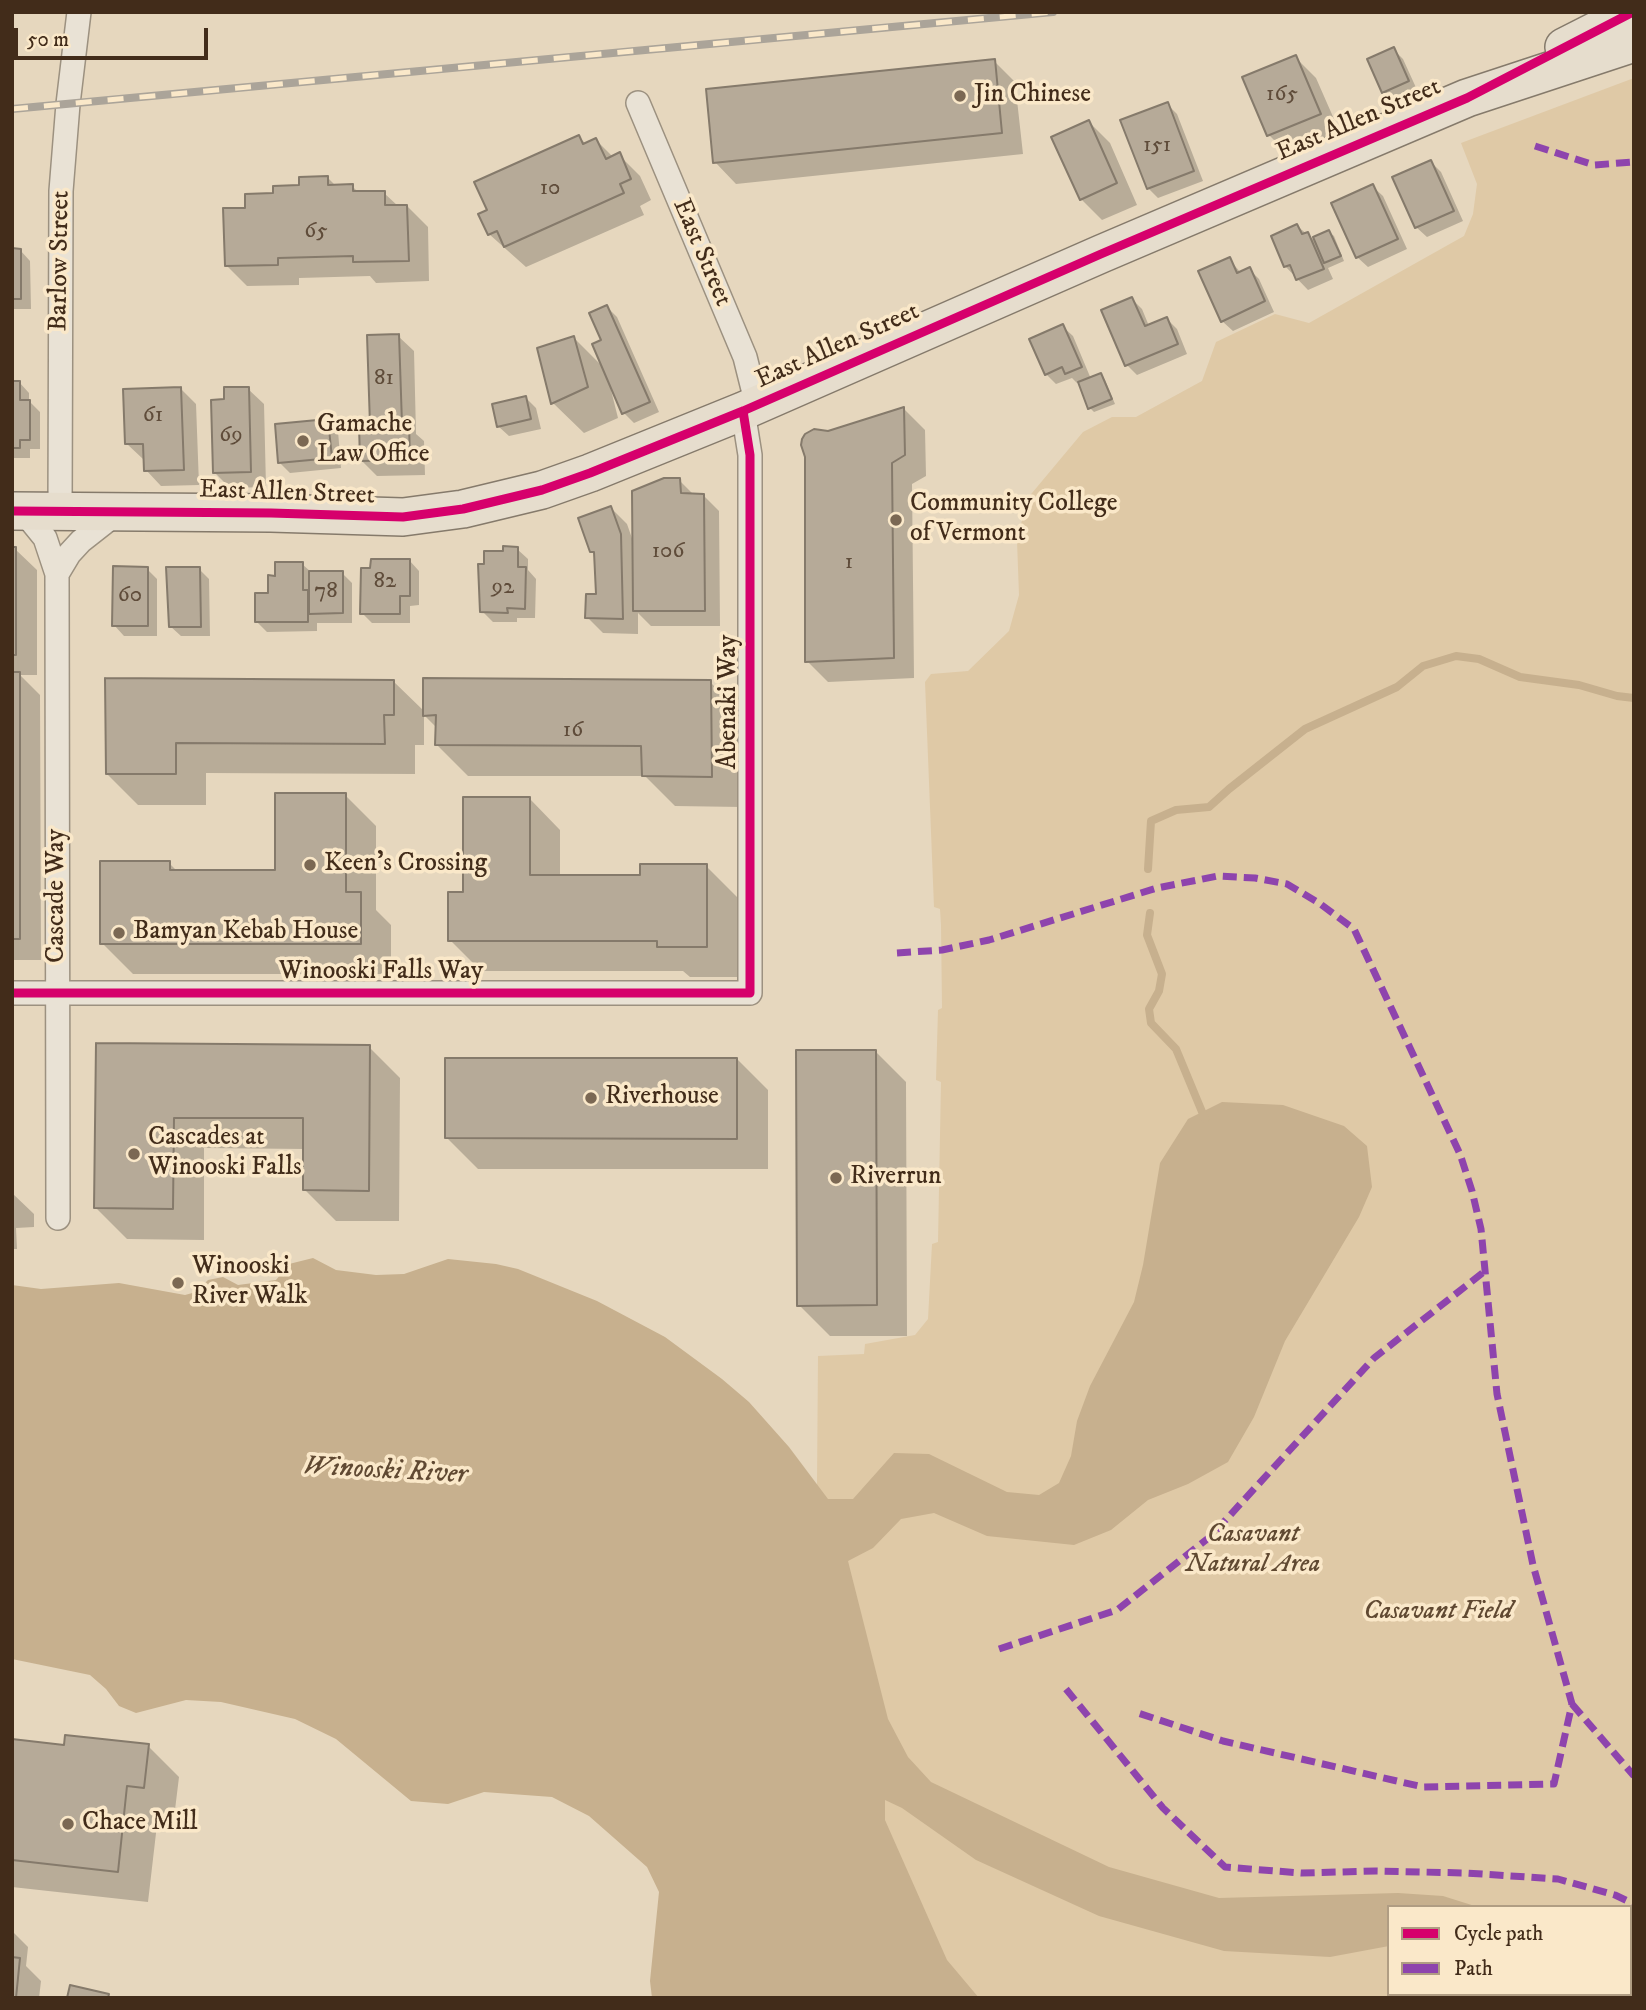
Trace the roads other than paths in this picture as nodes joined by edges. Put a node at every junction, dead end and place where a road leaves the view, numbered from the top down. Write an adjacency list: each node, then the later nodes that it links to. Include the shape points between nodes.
1 (79, 12): 8 (street, Barlow Street, via 61,191)
2 (1633, 12): 4 (main road, East Allen Street)
3 (1634, 43): 4 (main road, East Allen Street)
4 (1467, 98): 6 (main road, East Allen Street)
5 (638, 103): 6 (street, East Street, via 745,357)
6 (750, 408): 9 (main road, East Allen Street, via 555,486 446,513 381,518); 13 (street, Abenaki Way)
7 (18, 511): 8 (main road, East Allen Street); 10 (street, Cascade Way, via 45,538)
8 (60, 511): 9 (main road, East Allen Street)
9 (119, 511): 10 (street, via 81,541)
10 (57, 574): 12 (street, Cascade Way)
11 (12, 993): 12 (street, Winooski Falls Way)
12 (58, 993): 13 (street, Winooski Falls Way); 14 (street, Cascade Way)
13 (750, 993)
14 (58, 1218)

